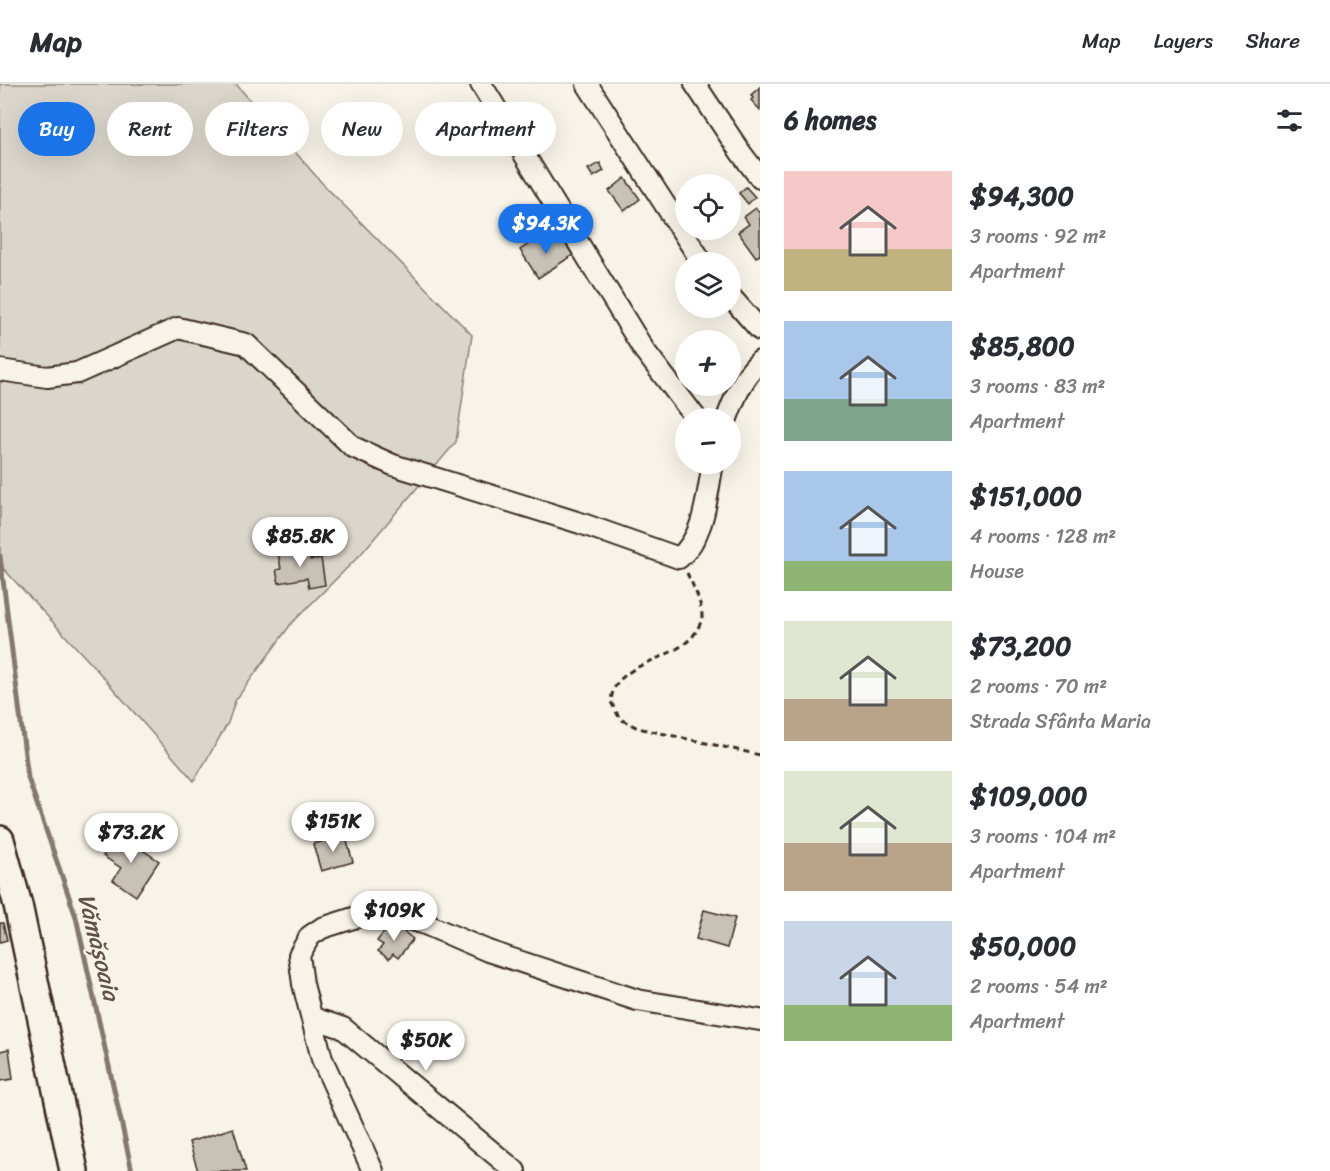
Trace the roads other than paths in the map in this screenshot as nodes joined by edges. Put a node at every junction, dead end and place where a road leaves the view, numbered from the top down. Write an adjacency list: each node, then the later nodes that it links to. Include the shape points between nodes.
1 (481, 84): 10 (street, via 644,350)
2 (587, 84): 5 (street)
3 (695, 84): 4 (street)
4 (760, 178)
5 (696, 252)
6 (741, 308): 7 (street)
7 (760, 330)
8 (760, 361): 11 (street, via 749,372)
9 (0, 370): 12 (street, via 47,377 77,374 178,328 246,344 352,447 393,465 679,558 690,548 701,526)
10 (688, 408)
11 (731, 408)
12 (711, 474)
13 (0, 840): 16 (main road, via 18,905)
14 (313, 1018): 15 (street, via 299,955 310,936 347,919 391,914 637,1000); 17 (street, via 322,1059); 18 (street, via 343,1028)
15 (760, 1020)
16 (74, 1171)
17 (373, 1171)
18 (514, 1171)

